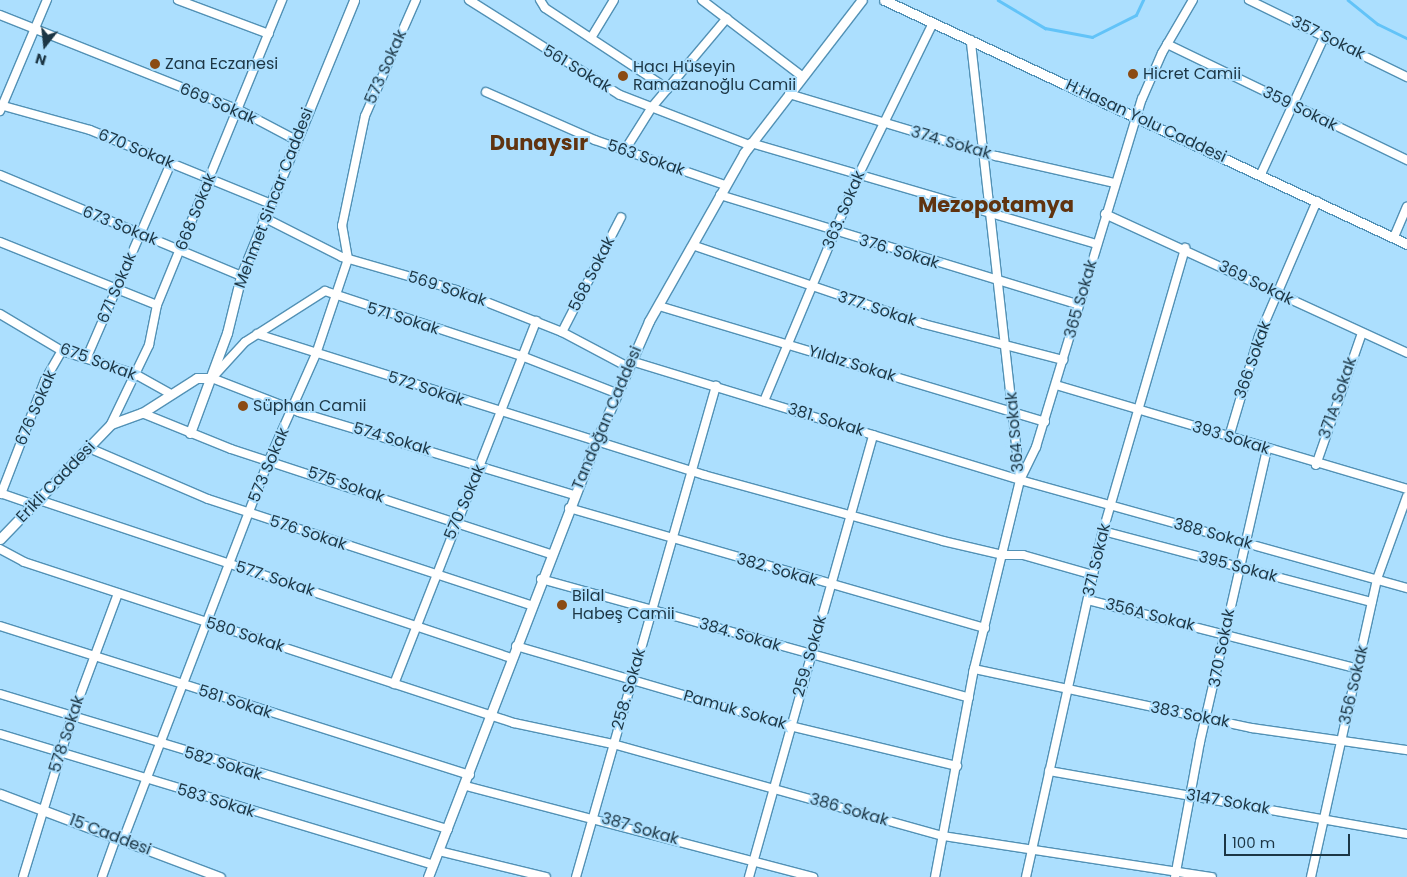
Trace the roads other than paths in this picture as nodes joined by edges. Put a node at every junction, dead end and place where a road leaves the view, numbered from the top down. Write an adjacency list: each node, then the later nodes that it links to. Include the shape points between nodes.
1 (47, 0): 17 (street)
2 (178, 0): 18 (street)
3 (282, 0): 18 (street, 668 Sokak)
4 (354, 0): 34 (street, Mehmet Sincar Caddesi)
5 (416, 0): 63 (street, 573 Sokak, via 365,116 342,226)
6 (468, 0): 29 (street, 561 Sokak, via 620,95)
7 (540, 0): 20 (street)
8 (614, 0): 20 (street)
9 (702, 0): 15 (street)
10 (862, 0): 23 (street, Tandoğan Caddesi)
11 (884, 0): 16 (street, H.Hasan Yolu Caddesi)
12 (1194, 0): 22 (street, 365 Sokak)
13 (1249, 0): 19 (street, 357 Sokak)
14 (0, 15): 17 (street, 669 Sokak)
15 (727, 18): 23 (street); 25 (street)
16 (933, 22): 21 (street, H.Hasan Yolu Caddesi); 33 (street, 363. Sokak)
17 (35, 30): 30 (street); 31 (street, 669 Sokak)
18 (269, 34): 31 (street, 668 Sokak)
19 (1324, 37): 24 (street, 357 Sokak); 28 (street)
20 (591, 38): 25 (street)
21 (971, 40): 32 (street, H.Hasan Yolu Caddesi); 37 (street, 364 Sokak)
22 (1167, 44): 28 (street, 359 Sokak); 32 (street, 365 Sokak)
23 (803, 77): 27 (street, Tandoğan Caddesi)
24 (1407, 77)
25 (668, 89): 29 (street)
26 (486, 92): 36 (street, 563 Sokak)
27 (789, 94): 33 (street, 374. Sokak); 35 (street, Tandoğan Caddesi)
28 (1292, 104): 38 (street, 359 Sokak); 40 (street)
29 (652, 107): 35 (street, 561 Sokak); 36 (street)
30 (1, 108): 39 (street, 670 Sokak, via 90,130)
31 (238, 110): 34 (street, 669 Sokak); 43 (street, 668 Sokak)
32 (1137, 116): 40 (street, H.Hasan Yolu Caddesi); 44 (street, 365 Sokak)
33 (882, 123): 37 (street, 374. Sokak); 42 (street, 363. Sokak)
34 (296, 140): 48 (street, Mehmet Sincar Caddesi)
35 (750, 144): 42 (street, 561 Sokak); 45 (street, Tandoğan Caddesi)
36 (625, 150): 45 (street, 563 Sokak)
37 (982, 152): 44 (street, 374. Sokak); 51 (street, 364 Sokak)
38 (1407, 160)
39 (171, 164): 43 (street, 670 Sokak); 55 (street, 671 Sokak)
40 (1261, 174): 47 (street, H.Hasan Yolu Caddesi)
41 (0, 175): 55 (street, 673 Sokak)
42 (858, 176): 51 (street, 561 Sokak); 54 (street, 363. Sokak)
43 (208, 179): 48 (street, 670 Sokak); 62 (street, 668 Sokak)
44 (1115, 183): 50 (street, 365 Sokak)
45 (725, 185): 46 (street, Tandoğan Caddesi)
46 (720, 196): 54 (street, 376. Sokak); 60 (street, Tandoğan Caddesi)
47 (1317, 201): 56 (street, H.Hasan Yolu Caddesi); 68 (street, 366 Sokak)
48 (268, 203): 52 (street, Mehmet Sincar Caddesi)
49 (1407, 207): 56 (street)
50 (1105, 214): 58 (street, 365 Sokak); 61 (street, 369 Sokak)
51 (992, 215): 58 (street, 561 Sokak); 65 (street, 364 Sokak)
52 (263, 217): 63 (street, 569 Sokak); 64 (street, Mehmet Sincar Caddesi)
53 (621, 217): 75 (street, 568 Sokak)
54 (836, 232): 65 (street, 376. Sokak); 66 (street, 363. Sokak)
55 (140, 234): 62 (street, 673 Sokak); 67 (street, 671 Sokak)
56 (1394, 237): 59 (street, H.Hasan Yolu Caddesi)
57 (0, 242): 67 (street)
58 (1096, 244): 70 (street, 365 Sokak)
59 (1407, 244)
60 (695, 246): 66 (street, 377. Sokak); 72 (street, Tandoğan Caddesi)
61 (1185, 248): 68 (street, 369 Sokak); 95 (street, 371 Sokak)
62 (180, 250): 64 (street, 673 Sokak); 71 (street, 668 Sokak)
63 (348, 259): 69 (street, 573 Sokak); 74 (street, 569 Sokak, via 456,290)
64 (241, 276): 88 (street, Mehmet Sincar Caddesi)
65 (1001, 282): 70 (street, 376. Sokak); 79 (street, 364 Sokak)
66 (811, 287): 78 (street, 363. Sokak); 79 (street, 377. Sokak)
67 (118, 290): 71 (street); 83 (street, 671 Sokak)
68 (1277, 293): 76 (street, 369 Sokak); 103 (street, 366 Sokak)
69 (335, 296): 77 (street, 571 Sokak, via 325,291); 82 (street, 573 Sokak); 84 (street, 571 Sokak)
70 (1079, 305): 85 (street, 365 Sokak)
71 (158, 306): 87 (street, 668 Sokak, via 149,346)
72 (659, 306): 78 (street, Yıldız Sokak); 86 (street, Tandoğan Caddesi)
73 (0, 314): 80 (street, 675 Sokak)
74 (536, 321): 75 (street, 569 Sokak); 84 (street, 570 Sokak)
75 (562, 332): 86 (street, 569 Sokak)
76 (1362, 333): 81 (street, 369 Sokak); 109 (street, 371A Sokak)
77 (257, 334): 82 (street, 572 Sokak); 88 (street, 571 Sokak)
78 (786, 345): 93 (street, 363. Sokak); 96 (street, Yıldız Sokak)
79 (1008, 345): 85 (street, 377. Sokak); 96 (street, 364 Sokak)
80 (62, 351): 83 (street, 675 Sokak); 113 (street, 676 Sokak, via 45,380)
81 (1407, 353)
82 (316, 354): 94 (street, 573 Sokak); 98 (street, 572 Sokak)
83 (87, 357): 87 (street, 675 Sokak)
84 (524, 357): 91 (street, 571 Sokak); 98 (street, 570 Sokak)
85 (1063, 360): 89 (street, 365 Sokak)
86 (630, 364): 90 (street, 381. Sokak); 91 (street, Tandoğan Caddesi)
87 (135, 374): 92 (street, 675 Sokak); 100 (street, 668 Sokak)
88 (212, 378): 92 (street, via 196,378); 94 (street, 574 Sokak); 101 (street, Mehmet Sincar Caddesi)
89 (1056, 385): 95 (street, 393 Sokak); 99 (street, 365 Sokak)
90 (716, 386): 93 (street, 381. Sokak); 110 (street, 258. Sokak)
91 (616, 393): 104 (street, Tandoğan Caddesi)
92 (171, 394): 97 (street)
93 (764, 401): 102 (street, 381. Sokak)
94 (292, 409): 107 (street, 573 Sokak); 108 (street, 574 Sokak)
95 (1139, 409): 103 (street, 393 Sokak); 117 (street, 371 Sokak)
96 (1013, 412): 99 (street, Yıldız Sokak); 111 (street, 364 Sokak)
97 (142, 413): 100 (street); 101 (street, 575 Sokak)
98 (501, 413): 104 (street, 572 Sokak); 108 (street, 570 Sokak)
99 (1045, 422): 111 (street, 365 Sokak)
100 (111, 424): 105 (street, Erikli Caddesi)
101 (190, 433): 107 (street, 575 Sokak)
102 (873, 435): 111 (street, 381. Sokak); 120 (street, 259. Sokak)
103 (1229, 437): 106 (street, 393 Sokak)
104 (595, 443): 110 (street, 572 Sokak); 114 (street, Tandoğan Caddesi)
105 (89, 448): 116 (street, Erikli Caddesi); 119 (street, 576 Sokak, via 123,466)
106 (1267, 449): 109 (street, 393 Sokak); 125 (street, 370 Sokak)
107 (269, 460): 119 (street, 573 Sokak); 121 (street, 575 Sokak)
108 (482, 464): 114 (street, 574 Sokak); 121 (street, 570 Sokak)
109 (1316, 465): 112 (street, 393 Sokak)
110 (690, 471): 120 (street, 572 Sokak); 124 (street, 258. Sokak)
111 (1020, 480): 117 (street, 388 Sokak); 128 (street, 364 Sokak)
112 (1407, 489)
113 (1, 493): 116 (street, 577. Sokak)
114 (574, 495): 118 (street, Tandoğan Caddesi)
115 (1407, 496): 133 (street, 356 Sokak)
116 (37, 503): 123 (street, Erikli Caddesi); 129 (street, 577. Sokak)
117 (1110, 505): 122 (street, 371 Sokak); 125 (street, 388 Sokak)
118 (569, 508): 124 (street, 382. Sokak); 127 (street, Tandoğan Caddesi)
119 (248, 513): 129 (street, 573 Sokak); 131 (street, 576 Sokak)
120 (850, 515): 128 (street, 572 Sokak); 135 (street, 259. Sokak)
121 (455, 519): 127 (street, 575 Sokak); 131 (street, 570 Sokak)
122 (1103, 532): 130 (street, 395 Sokak); 132 (street, 371 Sokak)
123 (0, 539)
124 (671, 540): 135 (street, 382. Sokak); 141 (street, 258. Sokak)
125 (1243, 542): 130 (street, 370 Sokak); 133 (street, 388 Sokak)
126 (0, 549): 137 (street, 580 Sokak, via 24,562)
127 (551, 554): 134 (street, Tandoğan Caddesi)
128 (1003, 556): 132 (street, 572 Sokak, via 1023,555); 145 (street, 364 Sokak)
129 (232, 565): 142 (street, 573 Sokak); 144 (street, 577. Sokak)
130 (1237, 567): 139 (street, 395 Sokak); 146 (street, 370 Sokak)
131 (436, 573): 140 (street, 576 Sokak); 144 (street, 570 Sokak)
132 (1094, 575): 138 (street, 371 Sokak)
133 (1377, 579): 136 (street, 388 Sokak); 139 (street, 356 Sokak)
134 (541, 580): 140 (street, Tandoğan Caddesi); 141 (street, 384. Sokak)
135 (831, 585): 145 (street, 382. Sokak); 149 (street, 259. Sokak)
136 (1407, 588)
137 (118, 593): 142 (street, 580 Sokak); 148 (street, 578 Sokak)
138 (1088, 600): 146 (street, 356A Sokak); 156 (street, 371 Sokak)
139 (1372, 602): 151 (street, 356 Sokak)
140 (531, 605): 147 (street, Tandoğan Caddesi)
141 (652, 610): 149 (street, 384. Sokak); 153 (street, 258. Sokak)
142 (208, 623): 154 (street, 580 Sokak); 155 (street, 573 Sokak)
143 (0, 626): 148 (street, 581 Sokak)
144 (415, 626): 150 (street, 577. Sokak); 154 (street, 570 Sokak)
145 (985, 628): 152 (street, 364 Sokak)
146 (1225, 633): 151 (street, 356A Sokak); 161 (street, 370 Sokak)
147 (516, 646): 150 (street, Tandoğan Caddesi); 153 (street, Pamuk Sokak)
148 (94, 654): 155 (street, 581 Sokak); 160 (street, 578 Sokak)
149 (810, 654): 158 (street, 384. Sokak); 162 (street, 259. Sokak)
150 (511, 658): 159 (street, Tandoğan Caddesi)
151 (1358, 668): 164 (street, 356 Sokak)
152 (974, 669): 156 (street, 383 Sokak); 158 (street, 364 Sokak)
153 (631, 680): 162 (street, Pamuk Sokak); 166 (street, 258. Sokak)
154 (394, 684): 159 (street, 580 Sokak)
155 (183, 685): 165 (street, 573 Sokak); 171 (street, 581 Sokak)
156 (1067, 691): 161 (street, 383 Sokak); 170 (street, 371 Sokak)
157 (0, 694): 160 (street, 582 Sokak)
158 (968, 698): 169 (street, 364 Sokak)
159 (492, 715): 166 (street, 386 Sokak); 171 (street, Tandoğan Caddesi)
160 (72, 717): 165 (street, 582 Sokak); 168 (street, 578 Sokak)
161 (1207, 718): 164 (street, 383 Sokak); 176 (street, 370 Sokak)
162 (790, 726): 169 (street, Pamuk Sokak); 174 (street, 259. Sokak)
163 (0, 734): 168 (street, 583 Sokak)
164 (1341, 739): 167 (street, 383 Sokak); 179 (street, 356 Sokak)
165 (157, 744): 172 (street, 573 Sokak); 180 (street, 582 Sokak)
166 (613, 744): 174 (street, 386 Sokak); 178 (street, 258. Sokak)
167 (1407, 750)
168 (60, 754): 172 (street, 583 Sokak); 177 (street, 578 Sokak)
169 (957, 766): 182 (street, 364 Sokak)
170 (1049, 771): 176 (street, 3147 Sokak); 184 (street, 371 Sokak)
171 (470, 775): 173 (street, Tandoğan Caddesi)
172 (144, 779): 183 (street, 573 Sokak); 187 (street, 583 Sokak)
173 (466, 786): 178 (street, 387 Sokak, via 539,808); 180 (street, Tandoğan Caddesi)
174 (772, 789): 182 (street, 386 Sokak); 186 (street, 259. Sokak)
175 (0, 794): 177 (street, 15 Caddesi)
176 (1190, 794): 179 (street, 3147 Sokak); 188 (street, 370 Sokak)
177 (43, 810): 183 (street, 15 Caddesi); 189 (street, 578 Sokak)
178 (591, 815): 186 (street, 387 Sokak); 194 (street, 258. Sokak)
179 (1322, 818): 181 (street, 3147 Sokak); 200 (street, 356 Sokak)
180 (448, 829): 185 (street, Tandoğan Caddesi)
181 (1407, 834)
182 (943, 836): 184 (street, 386 Sokak); 197 (street, 364 Sokak)
183 (119, 839): 190 (street, 573 Sokak); 191 (street, 15 Caddesi)
184 (1032, 848): 188 (street, 386 Sokak); 198 (street, 371 Sokak)
185 (439, 851): 187 (street, Tandoğan Caddesi); 193 (street)
186 (753, 858): 195 (street, 259. Sokak); 196 (street, 387 Sokak)
187 (433, 865): 192 (street, Tandoğan Caddesi)
188 (1176, 875): 199 (street, 386 Sokak)
189 (23, 877)
190 (102, 877)
191 (220, 877)
192 (428, 877)
193 (546, 877)
194 (576, 877)
195 (749, 877)
196 (813, 877)
197 (935, 877)
198 (1026, 877)
199 (1212, 877)
200 (1311, 877)

